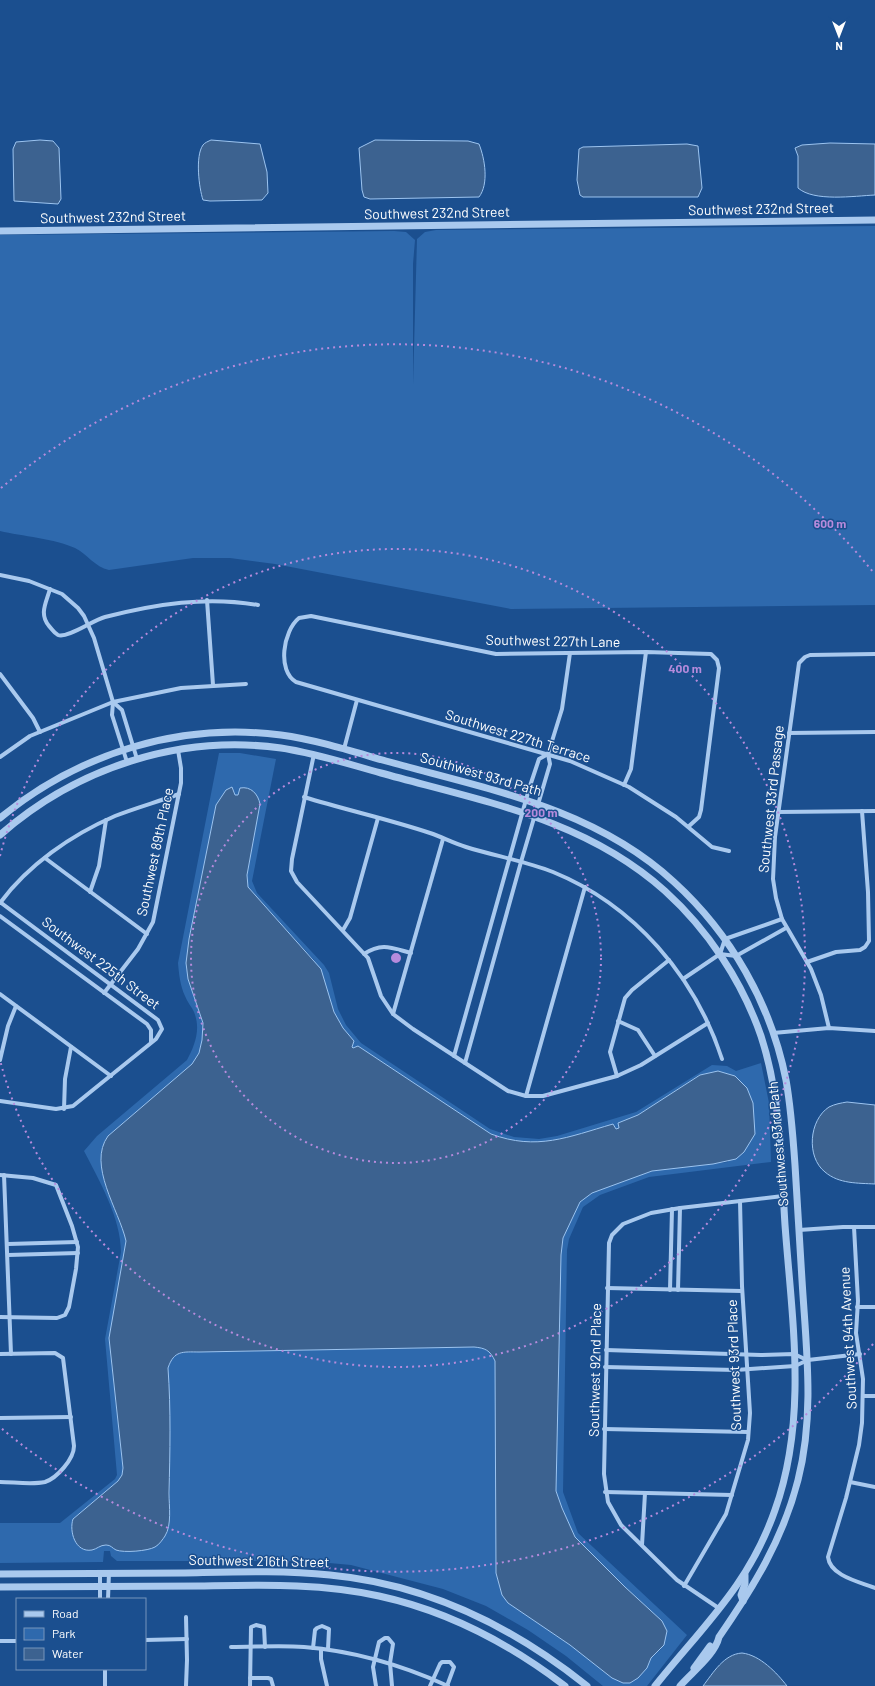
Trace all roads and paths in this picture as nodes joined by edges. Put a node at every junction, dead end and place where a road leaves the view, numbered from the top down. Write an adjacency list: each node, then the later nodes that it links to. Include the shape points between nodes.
1 (875, 220): 2 (street, Southwest 232nd Street)
2 (0, 231)
3 (0, 575): 4 (street, via 29,581)
4 (50, 589): 7 (street, via 62,594 78,608); 7 (street, via 43,615 53,631 66,635)
5 (207, 600): 6 (street); 7 (street, via 153,606); 14 (street)
6 (258, 605)
7 (88, 623): 16 (street)
8 (646, 652): 9 (street, Southwest 227th Lane); 29 (street, via 631,769); 42 (street, Southwest 227th Lane, via 703,652 714,656 718,663 702,810)
9 (570, 653): 11 (street, Southwest 227th Lane, via 491,654 311,616 299,618 293,626 286,644 284,662); 25 (street, via 562,709)
10 (875, 654): 19 (street, Southwest 93rd Passage, via 812,655 803,658 797,667)
11 (287, 673): 15 (street, Southwest 227th Terrace, via 300,684)
12 (0, 674): 17 (street, via 33,718)
13 (246, 684): 14 (street)
14 (213, 685): 16 (street, via 173,689)
15 (357, 700): 21 (street); 25 (street, Southwest 227th Terrace)
16 (113, 702): 17 (street); 20 (street, via 122,710); 22 (street, via 112,714)
17 (40, 732): 26 (street)
18 (875, 732): 19 (street)
19 (789, 733): 36 (street, Southwest 93rd Passage)
20 (134, 746): 21 (street, Southwest 93rd Path, via 194,734 244,732 293,737); 22 (street, Southwest 93rd Path); 27 (street)
21 (344, 749): 32 (street, Southwest 93rd Path)
22 (123, 750): 28 (street); 39 (street, Southwest 93rd Path, via 64,774)
23 (178, 750): 24 (street, Southwest 93rd Path, via 212,746 249,746); 27 (street, Southwest 93rd Path); 30 (street, Southwest 89th Place, via 181,772)
24 (314, 754): 31 (street); 37 (street, Southwest 93rd Path)
25 (548, 754): 29 (street, Southwest 227th Terrace, via 579,764); 32 (street, via 539,760); 33 (street, via 550,764)
26 (0, 757)
27 (137, 759): 28 (street, Southwest 93rd Path)
28 (127, 762): 43 (street, Southwest 93rd Path, via 92,775 58,792)
29 (624, 785): 42 (street, Southwest 227th Terrace)
30 (179, 794): 41 (street); 56 (street, Southwest 89th Place, via 155,913)
31 (304, 797): 40 (street); 55 (street, via 291,873)
32 (526, 800): 33 (street, Southwest 93rd Path); 37 (street)
33 (538, 803): 38 (street); 57 (street, Southwest 93rd Path, via 592,825 640,854 683,890)
34 (862, 811): 35 (street); 36 (street); 63 (street, via 870,939 865,947 858,951 828,954)
35 (875, 811)
36 (778, 812): 53 (street, Southwest 93rd Passage, via 773,872)
37 (522, 813): 38 (street, Southwest 93rd Path); 47 (street)
38 (534, 816): 48 (street); 60 (street, Southwest 93rd Path, via 583,836 642,871 683,909)
39 (0, 818)
40 (378, 818): 44 (street); 55 (street, via 350,918)
41 (106, 820): 46 (street, via 73,838); 50 (street, via 101,858)
42 (688, 827): 45 (street, Southwest 227th Terrace, via 712,848)
43 (0, 835)
44 (444, 839): 47 (street); 58 (street)
45 (729, 851)
46 (45, 858): 50 (street); 51 (street)
47 (509, 859): 48 (street); 77 (street)
48 (521, 862): 49 (street, via 552,871); 81 (street)
49 (585, 887): 62 (street, via 610,903 639,927); 84 (street)
50 (90, 892): 56 (street)
51 (0, 903): 65 (street, Southwest 225th Street)
52 (0, 916): 66 (street, Southwest 225th Street)
53 (782, 919): 54 (street, Southwest 93rd Passage); 57 (street)
54 (786, 928): 61 (street); 63 (street, Southwest 93rd Passage)
55 (343, 930): 59 (street)
56 (147, 934): 65 (street, Southwest 89th Place)
57 (725, 939): 60 (street); 61 (street, Southwest 93rd Path)
58 (411, 953): 59 (street, via 383,946); 69 (street)
59 (364, 954): 69 (street, via 372,965 381,996)
60 (720, 954): 61 (street); 64 (street); 88 (street, Southwest 93rd Path, via 746,1001 769,1065 777,1108)
61 (736, 956): 74 (street, Southwest 93rd Path, via 758,996)
62 (669, 960): 64 (street); 70 (street, via 629,993)
63 (807, 962): 72 (street, Southwest 93rd Passage, via 821,995)
64 (683, 979): 71 (street)
65 (111, 985): 66 (street, Southwest 89th Place); 75 (street, Southwest 225th Street, via 160,1022 161,1034)
66 (104, 993): 75 (street, Southwest 225th Street, via 149,1025 152,1032)
67 (0, 994): 68 (street)
68 (16, 1006): 76 (street); 80 (street)
69 (393, 1014): 77 (street)
70 (618, 1021): 78 (street, via 638,1030); 83 (street, via 610,1052)
71 (708, 1023): 78 (street); 79 (street)
72 (829, 1028): 73 (street); 74 (street)
73 (875, 1031)
74 (773, 1033): 94 (street, Southwest 93rd Path, via 791,1109)
75 (151, 1042): 82 (street)
76 (71, 1047): 82 (street); 86 (street, via 65,1079)
77 (454, 1056): 81 (street)
78 (655, 1056): 83 (street)
79 (722, 1059)
80 (0, 1060)
81 (465, 1063): 84 (street, via 508,1091)
82 (111, 1076): 86 (street, via 77,1104)
83 (617, 1076): 84 (street, via 550,1095)
84 (526, 1096)
85 (0, 1101): 86 (street)
86 (64, 1109)
87 (2, 1175): 95 (street, via 33,1178 56,1185); 96 (street)
88 (784, 1196): 89 (street); 111 (street, Southwest 93rd Path)
89 (740, 1201): 90 (street); 102 (street, Southwest 93rd Place)
90 (680, 1208): 91 (street); 101 (street)
91 (672, 1209): 99 (street, Southwest 92nd Place, via 651,1213 618,1227 609,1243); 100 (street)
92 (854, 1227): 93 (street); 94 (street); 103 (street, Southwest 94th Avenue)
93 (875, 1227)
94 (799, 1230): 113 (street, Southwest 93rd Path)
95 (77, 1242): 96 (street); 97 (street)
96 (8, 1244): 98 (street)
97 (78, 1253): 98 (street); 106 (street, via 69,1307 65,1315 57,1318)
98 (8, 1255): 106 (street)
99 (608, 1288): 100 (street); 107 (street, Southwest 92nd Place)
100 (670, 1290): 101 (street)
101 (678, 1290): 102 (street)
102 (742, 1291): 110 (street, Southwest 93rd Place)
103 (857, 1307): 104 (street); 112 (street, Southwest 94th Avenue, via 856,1333)
104 (875, 1307)
105 (0, 1317): 106 (street)
106 (10, 1317): 109 (street)
107 (606, 1350): 110 (street); 115 (street, Southwest 92nd Place)
108 (0, 1354): 109 (street)
109 (11, 1354): 119 (street, via 61,1356 65,1362)
110 (746, 1354): 111 (street); 116 (street, Southwest 93rd Place)
111 (794, 1354): 113 (street); 114 (street, Southwest 93rd Path)
112 (860, 1354): 113 (street); 117 (street, Southwest 94th Avenue)
113 (808, 1360): 114 (street); 141 (street, Southwest 93rd Path, via 807,1422 797,1484 777,1542)
114 (795, 1366): 116 (street); 133 (street, Southwest 93rd Path, via 795,1416 788,1466 770,1525)
115 (606, 1367): 116 (street); 121 (street, Southwest 92nd Place)
116 (747, 1368): 122 (street, Southwest 93rd Place, via 750,1413)
117 (864, 1396): 118 (street); 124 (street, Southwest 94th Avenue, via 861,1438)
118 (875, 1396)
119 (71, 1417): 120 (street); 123 (street, via 74,1446 68,1464 45,1482)
120 (0, 1418)
121 (604, 1429): 122 (street); 126 (street, Southwest 92nd Place)
122 (748, 1432): 128 (street, Southwest 93rd Place, via 745,1452)
123 (0, 1482)
124 (850, 1482): 125 (street); 138 (street, Southwest 94th Avenue, via 828,1554 829,1563 841,1574)
125 (875, 1487)
126 (605, 1492): 127 (street); 129 (street, Southwest 92nd Place, via 621,1525)
127 (644, 1493): 128 (street); 129 (street)
128 (732, 1495): 135 (street, Southwest 93rd Place, via 720,1526)
129 (642, 1546): 135 (street, Southwest 92nd Place)
130 (100, 1573): 131 (street, Southwest 216th Street); 132 (street, Southwest 216th Street); 137 (street)
131 (109, 1573): 134 (street); 169 (street, Southwest 216th Street, via 286,1572 332,1575 386,1584 441,1601 493,1623 541,1651)
132 (0, 1574)
133 (745, 1575): 141 (street, via 741,1595); 142 (street, Southwest 93rd Path)
134 (108, 1586): 137 (street, Southwest 216th Street); 140 (street); 168 (street, Southwest 216th Street, via 282,1585 338,1589 380,1596 436,1613 473,1628 517,1652)
135 (684, 1586): 142 (street, Southwest 92nd Place)
136 (0, 1587): 137 (street, Southwest 216th Street)
137 (100, 1587): 139 (street)
138 (875, 1588)
139 (100, 1598)
140 (108, 1598)
141 (743, 1601): 171 (street, Southwest 93rd Path, via 717,1644)
142 (720, 1610): 170 (street, Southwest 93rd Path, via 700,1628)
143 (186, 1617): 145 (street)
144 (146, 1640): 145 (street)
145 (187, 1640): 160 (street)
146 (0, 1641): 147 (street)
147 (16, 1641)
148 (265, 1646): 150 (street); 150 (street, via 264,1627 256,1625 250,1630); 151 (street)
149 (231, 1647): 150 (street)
150 (250, 1647): 157 (street)
151 (313, 1648): 152 (street); 153 (street, via 314,1630 322,1626 329,1629)
152 (321, 1649): 153 (street); 163 (street)
153 (328, 1650): 154 (street)
154 (374, 1659): 155 (street); 155 (street, via 379,1642 388,1638 393,1644); 164 (street)
155 (390, 1663): 158 (street); 165 (street)
156 (105, 1670): 159 (street)
157 (250, 1678): 161 (street); 162 (street, via 268,1678)
158 (434, 1680): 166 (street); 167 (street); 167 (street, via 442,1662 450,1662 454,1668)
159 (105, 1686)
160 (186, 1686)
161 (250, 1686)
162 (273, 1686)
163 (327, 1686)
164 (376, 1686)
165 (392, 1686)
166 (430, 1686)
167 (448, 1686)
168 (565, 1686)
169 (587, 1686)
170 (655, 1686)
171 (680, 1686)

